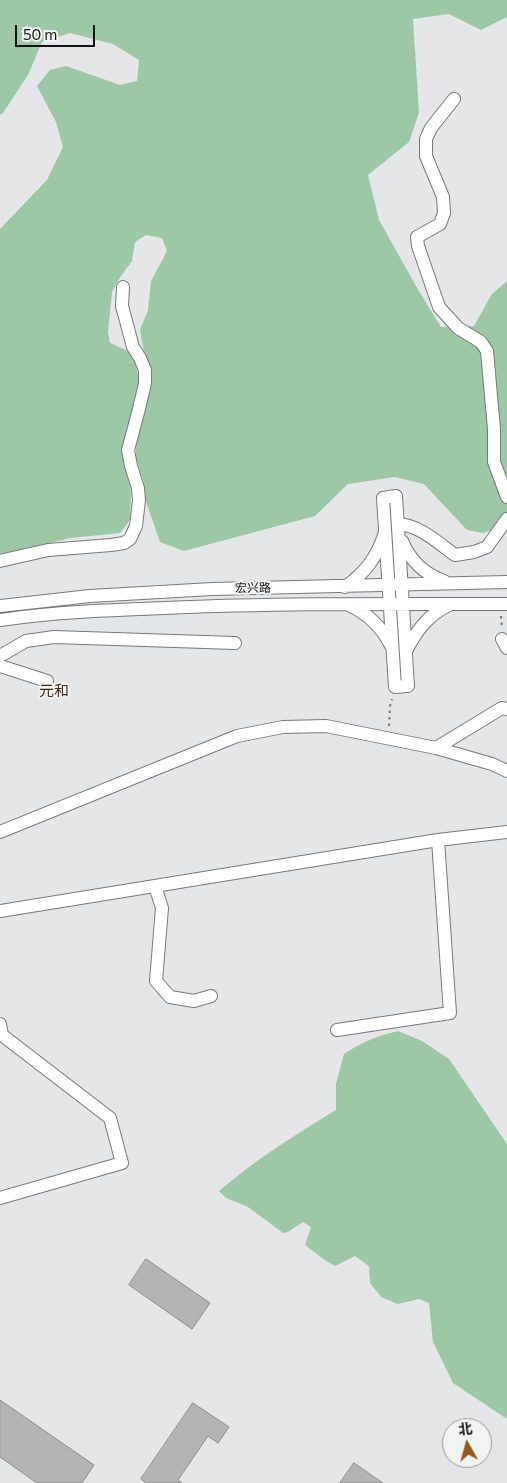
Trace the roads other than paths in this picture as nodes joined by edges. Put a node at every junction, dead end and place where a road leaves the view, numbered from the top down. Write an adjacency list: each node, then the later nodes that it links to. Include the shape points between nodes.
1 (454, 99): 3 (street, via 426,139 426,156 443,198 444,213 440,224 417,237 418,246 439,307 458,328 481,342 487,351 494,462)
2 (122, 287): 7 (street, via 122,306 133,347 145,370 140,409 128,450 138,488 136,526 124,543 48,550)
3 (507, 497)
4 (507, 519): 5 (street, via 487,547 455,555 418,528 408,524)
5 (398, 527): 6 (street, via 396,496 383,498); 9 (street, via 415,562 431,575); 10 (street)
6 (385, 528): 10 (street); 11 (street, via 373,560 361,575)
7 (0, 561)
8 (507, 582): 9 (street, 宏兴路)
9 (451, 583): 10 (street, 宏兴路)
10 (396, 584): 11 (street, 宏兴路); 13 (street)
11 (345, 586): 16 (street, 宏兴路, via 90,596)
12 (346, 604): 13 (street, 宏兴路); 17 (street, 宏兴路, via 232,605); 19 (street, via 374,621)
13 (397, 604): 14 (street, 宏兴路); 19 (street)
14 (451, 604): 15 (street, 宏兴路); 19 (street, via 435,613)
15 (504, 604)
16 (0, 606)
17 (0, 620)
18 (235, 642): 20 (street, via 54,637 26,641)
19 (400, 651): 23 (street, via 408,686)
20 (0, 656)
21 (0, 666): 22 (street)
22 (46, 681)
23 (396, 687)
24 (505, 707): 25 (street)
25 (436, 748): 26 (street); 27 (street, via 326,726 283,727 238,736)
26 (507, 771)
27 (0, 832)
28 (507, 832): 29 (street)
29 (438, 840): 30 (street); 34 (street, via 450,1013)
30 (155, 886): 31 (street); 32 (street, via 162,908 156,981 170,996 194,1001)
31 (0, 911)
32 (211, 996)
33 (0, 1024): 35 (street, via 2,1035 110,1118 122,1163)
34 (337, 1030)
35 (0, 1198)

